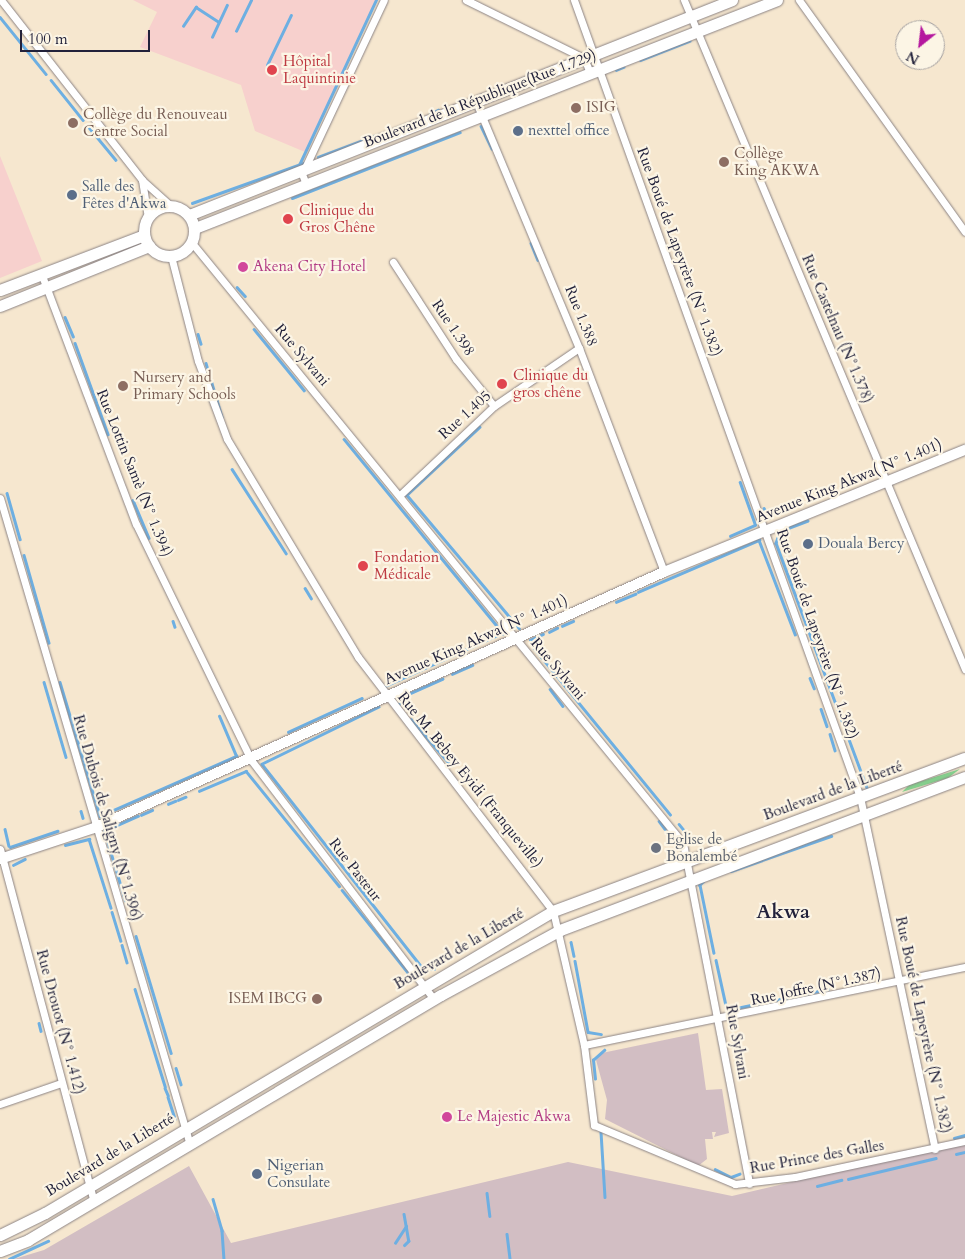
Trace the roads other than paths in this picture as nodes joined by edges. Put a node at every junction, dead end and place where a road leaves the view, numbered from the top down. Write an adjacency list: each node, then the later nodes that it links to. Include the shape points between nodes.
1 (1, 0): 16 (street)
2 (384, 0): 15 (street)
3 (466, 0): 11 (street)
4 (574, 0): 11 (street)
5 (684, 0): 9 (street, Rue Castelnau (N°1.378))
6 (732, 0): 9 (main road, Boulevard de la République(Rue 1.729))
7 (777, 0): 10 (main road, Boulevard de la République(Rue 1.729))
8 (799, 0): 21 (street)
9 (691, 16): 10 (street, Rue Castelnau (N°1.378)); 11 (main road, Boulevard de la République(Rue 1.729))
10 (696, 30): 12 (main road, Boulevard de la République(Rue 1.729)); 34 (street, Rue Castelnau (N°1.378))
11 (589, 56): 12 (street, Rue Boué de Lapeyrère (N° 1.382)); 13 (main road, Boulevard de la République(Rue 1.729))
12 (594, 72): 14 (main road, Boulevard de la République(Rue 1.729)); 37 (street, Rue Boué de Lapeyrère (N° 1.382))
13 (476, 102): 14 (street, Rue 1.388); 15 (main road, Boulevard de la République(Rue 1.729))
14 (481, 114): 15 (main road, Boulevard de la République(Rue 1.729)); 31 (street, Rue 1.388)
15 (304, 179): 18 (main road, Boulevard de la République(Rue 1.729)); 20 (main road, Boulevard de la République(Rue 1.729))
16 (142, 180): 17 (street); 19 (street)
17 (171, 206): 18 (main road); 19 (main road, via 157,209)
18 (189, 215): 20 (main road)
19 (148, 217): 22 (main road)
20 (194, 228): 23 (main road)
21 (965, 232)
22 (144, 235): 24 (main road); 27 (main road)
23 (192, 243): 25 (main road); 35 (street, Rue Sylvani)
24 (149, 246): 25 (main road); 28 (main road)
25 (171, 256): 41 (street, Rue M. Bebey Eyidi (Franqueville), via 198,361 226,439)
26 (393, 262): 32 (street, Rue 1.398, via 459,363)
27 (41, 273): 28 (street, Rue Lottin Samè (N° 1.394)); 29 (main road)
28 (47, 287): 30 (main road); 43 (street, Rue Lottin Samè (N° 1.394), via 136,524)
29 (0, 290)
30 (0, 306)
31 (579, 348): 32 (street, Rue 1.405); 38 (street, Rue 1.388)
32 (494, 406): 35 (street, Rue 1.405)
33 (965, 450): 34 (street, Avenue King Akwa( N° 1.401))
34 (887, 483): 37 (street, Avenue King Akwa( N° 1.401)); 40 (street, Rue Castelnau (N°1.378))
35 (401, 494): 39 (street, Rue Sylvani)
36 (0, 498): 47 (street, Rue Dubois de Saligny (N°1.396))
37 (765, 530): 38 (street, Avenue King Akwa( N° 1.401)); 45 (street, Rue Boué de Lapeyrère (N° 1.382))
38 (664, 572): 39 (street, Avenue King Akwa( N° 1.401))
39 (515, 638): 41 (street, Avenue King Akwa( N° 1.401)); 49 (street, Rue Sylvani, via 677,834)
40 (965, 669)
41 (385, 697): 43 (street, Avenue King Akwa( N° 1.401)); 51 (street, Rue M. Bebey Eyidi (Franqueville))
42 (965, 758): 45 (main road, Boulevard de la Liberté)
43 (251, 760): 47 (street, Avenue King Akwa( N° 1.401)); 55 (street, Rue Pasteur)
44 (965, 777): 46 (main road, Boulevard de la Liberté)
45 (860, 797): 46 (street, Rue Boué de Lapeyrère (N° 1.382)); 49 (main road, Boulevard de la Liberté)
46 (864, 814): 50 (main road, Boulevard de la Liberté); 54 (street, Rue Boué de Lapeyrère (N° 1.382))
47 (94, 828): 48 (street, Avenue King Akwa( N° 1.401)); 62 (street, Rue Dubois de Saligny (N°1.396))
48 (1, 856): 59 (street, Rue Drouot (N° 1.412))
49 (688, 859): 50 (street, Rue Sylvani); 51 (main road, Boulevard de la Liberté)
50 (692, 879): 52 (main road, Boulevard de la Liberté); 57 (street, Rue Sylvani)
51 (553, 911): 52 (street, Rue M. Bebey Eyidi (Franqueville)); 55 (main road, Boulevard de la Liberté)
52 (560, 930): 56 (main road, Boulevard de la Liberté); 58 (street, Rue M. Bebey Eyidi (Franqueville))
53 (965, 967): 54 (street, Rue Joffre (N°1.387))
54 (902, 983): 57 (street, Rue Joffre (N°1.387)); 65 (street, Rue Boué de Lapeyrère (N° 1.382))
55 (427, 985): 56 (street, Rue Pasteur); 62 (main road, Boulevard de la Liberté)
56 (434, 1000): 64 (main road, Boulevard de la Liberté)
57 (719, 1021): 58 (street, Rue Joffre (N°1.387)); 67 (street, Rue Sylvani)
58 (584, 1046): 61 (street, Rue M. Bebey Eyidi (Franqueville))
59 (62, 1083): 60 (street); 66 (street, Rue Drouot (N° 1.412))
60 (0, 1104)
61 (594, 1125): 67 (street, Rue Prince des Galles, via 721,1179)
62 (184, 1127): 64 (street, Rue Dubois de Saligny (N°1.396)); 66 (main road, Boulevard de la Liberté)
63 (965, 1141): 65 (street, Rue Prince des Galles)
64 (190, 1145): 68 (main road, Boulevard de la Liberté)
65 (935, 1149): 67 (street, Rue Prince des Galles)
66 (89, 1183): 68 (street, Rue Drouot (N° 1.412)); 69 (main road, Boulevard de la Liberté)
67 (749, 1184)
68 (94, 1202): 70 (main road, Boulevard de la Liberté)
69 (0, 1235)
70 (0, 1251)

